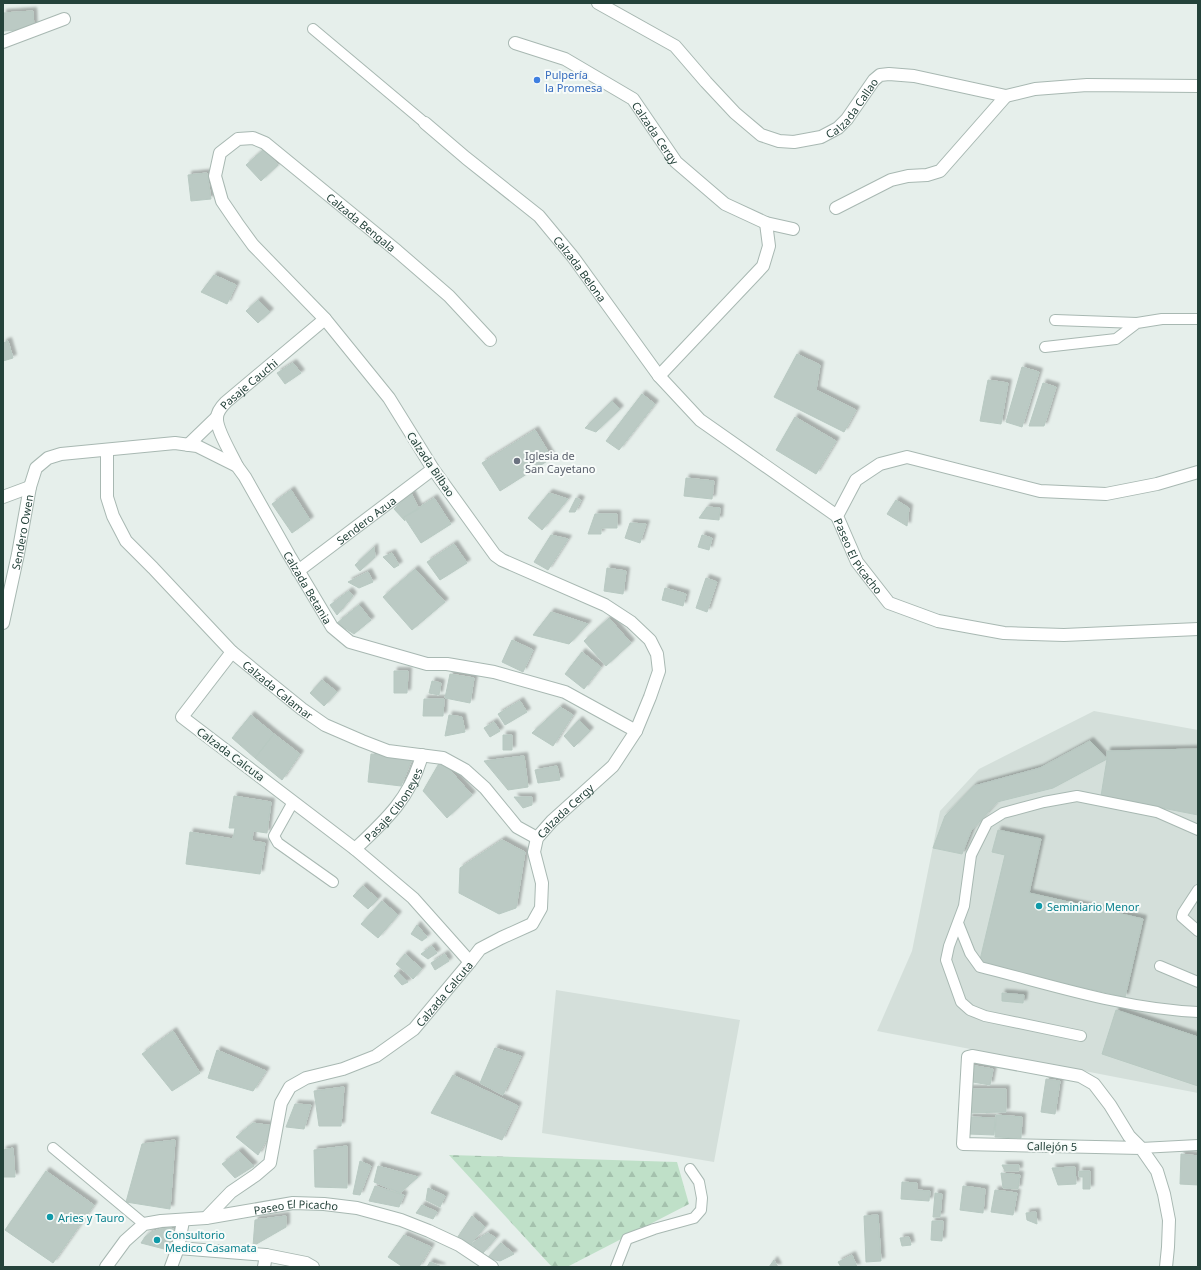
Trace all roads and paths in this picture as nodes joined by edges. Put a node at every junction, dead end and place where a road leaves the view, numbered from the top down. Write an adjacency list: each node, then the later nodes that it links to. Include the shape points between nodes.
1 (598, 3): 7 (street, Calzada Callao, via 675,46 735,113 761,136 779,141 794,142 821,137 838,128 880,75 914,76)
2 (64, 19): 4 (street)
3 (313, 29): 8 (lane, Calzada Belona)
4 (3, 42)
5 (514, 43): 11 (street, Calzada Cergy, via 565,59 633,99 676,162 725,204)
6 (1198, 86): 7 (street, Calzada Callao, via 1087,85 1035,89)
7 (1006, 96): 10 (street, via 940,171 891,180)
8 (425, 123): 19 (street, Calzada Belona, via 540,216 574,257)
9 (220, 153): 13 (street, Calzada Bilbao, via 215,176 222,201 253,244); 17 (street, Calzada Bengala, via 238,139 253,138 265,143 432,281)
10 (836, 208)
11 (766, 223): 12 (street, Calzada Cergy); 19 (street, via 769,246 763,266)
12 (793, 229)
13 (325, 319): 20 (street, Pasaje Cauchi, via 226,402 220,408); 24 (street, Calzada Bilbao, via 389,398)
14 (1198, 319): 16 (lane)
15 (1056, 320): 16 (lane)
16 (1137, 322): 18 (lane, via 1116,339)
17 (490, 340)
18 (1045, 347)
19 (659, 376): 28 (street, Calzada Belona, via 700,420)
20 (217, 417): 21 (street); 23 (street, Pasaje Cauchi, via 217,425)
21 (188, 445): 22 (street, Calzada Betania, via 175,443); 23 (street, Calzada Betania, via 197,446)
22 (107, 450): 26 (street, Calzada Betania, via 61,454 48,458 36,468); 32 (street, Calzada Calamar, via 107,497 113,516 126,541)
23 (237, 466): 29 (street, Calzada Betania)
24 (433, 469): 29 (street, Sendero Azua); 33 (street, Calzada Bilbao, via 495,555 605,605 631,622 650,640 657,654 659,671)
25 (1198, 472): 28 (street, Paseo El Picacho, via 1157,484 1106,494 1040,491 908,457 880,464 856,480)
26 (30, 487): 27 (street); 30 (street, Sendero Owen)
27 (3, 497)
28 (837, 516): 31 (street, Paseo El Picacho, via 857,562 889,603 938,621 1004,633 1064,635)
29 (298, 571): 33 (street, Calzada Betania, via 332,626 350,642 427,664 447,664 494,672 565,692)
30 (3, 624)
31 (1198, 629)
32 (232, 652): 34 (street, Calzada Calamar, via 325,725 388,751); 35 (street, Calzada Calcuta, via 182,717)
33 (636, 731): 37 (street, Calzada Cergy, via 613,766)
34 (422, 755): 37 (street, Calzada Calamar, via 443,758 465,770 517,827); 38 (street, Pasaje Ciboneyes, via 413,782 396,808)
35 (293, 802): 38 (street, Calzada Calcuta); 39 (lane, via 274,836 278,843)
36 (1198, 830): 41 (lane, via 1157,812 1077,796 1003,813 987,824 971,855 964,906)
37 (536, 838): 43 (street, Calzada Cergy, via 534,852 542,883 541,908 532,924 480,949)
38 (355, 849): 43 (street, Calzada Calcuta, via 414,898)
39 (332, 882)
40 (1198, 890): 42 (lane, via 1182,913 1182,917)
41 (958, 923): 46 (lane, via 970,953 980,967 1118,1002 1172,1011); 47 (lane, via 946,960 961,1002 970,1010 985,1016)
42 (1198, 931)
43 (470, 962): 52 (street, Calzada Calcuta, via 414,1030 376,1056 343,1069 306,1078 290,1087 280,1102 270,1163 231,1192)
44 (1160, 966): 45 (lane)
45 (1198, 982)
46 (1198, 1012)
47 (1082, 1036)
48 (1198, 1145): 50 (lane)
49 (53, 1148): 54 (lane)
50 (1141, 1148): 50 (street, Callejón 5, via 963,1144 967,1058 972,1056 1080,1076 1094,1084 1129,1136); 62 (street, via 1157,1171 1164,1194 1169,1220)
51 (690, 1169): 61 (lane, via 699,1182 701,1210 694,1218 627,1239)
52 (206, 1218): 53 (street, Paseo El Picacho); 60 (street, Paseo El Picacho, via 293,1203 357,1208 429,1230 459,1245)
53 (183, 1221): 54 (street, Paseo El Picacho); 55 (street)
54 (144, 1224): 57 (street, via 125,1241)
55 (178, 1248): 56 (street); 58 (street)
56 (265, 1261): 59 (street, via 306,1264)
57 (106, 1267)
58 (171, 1267)
59 (314, 1267)
60 (492, 1267)
61 (616, 1267)
62 (1166, 1267)

